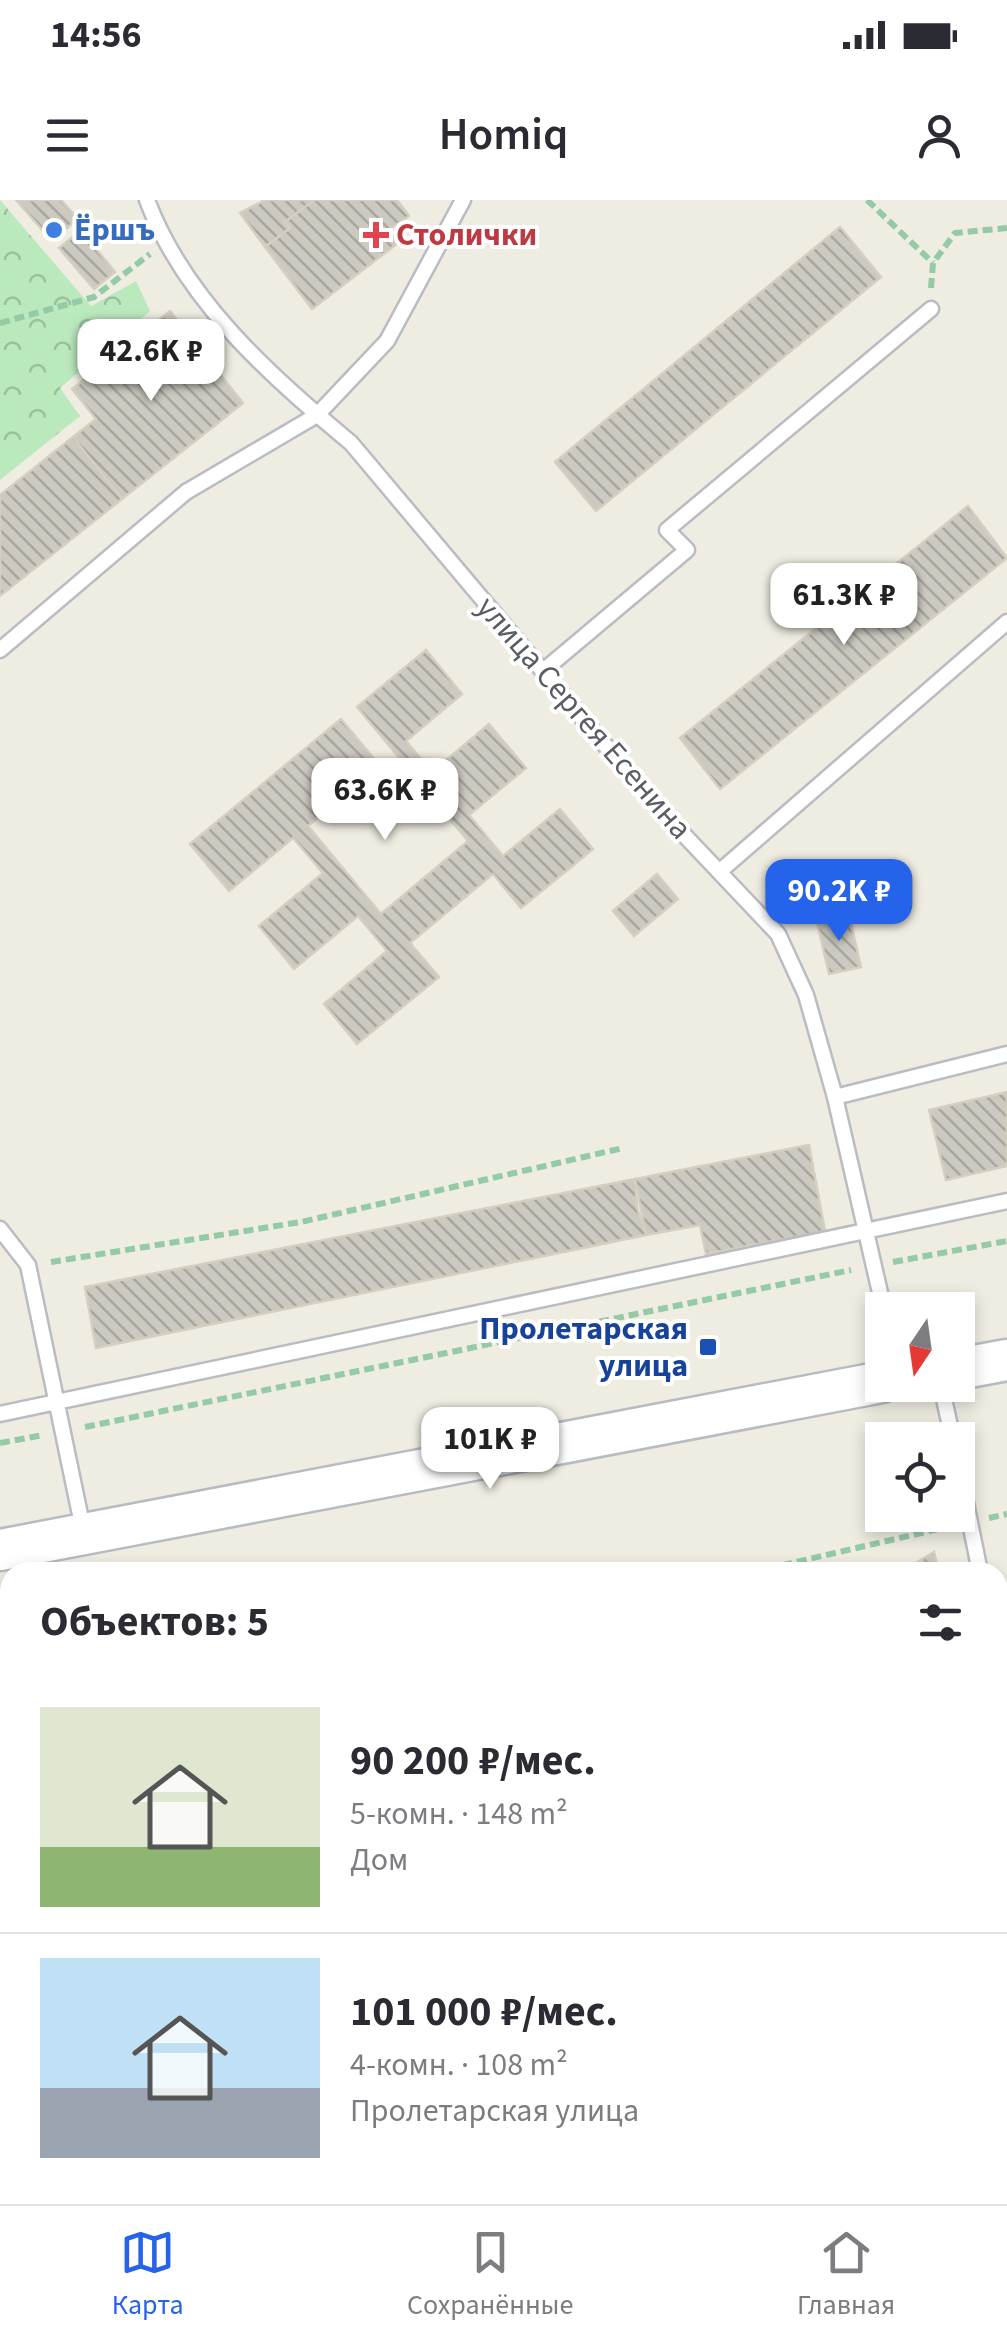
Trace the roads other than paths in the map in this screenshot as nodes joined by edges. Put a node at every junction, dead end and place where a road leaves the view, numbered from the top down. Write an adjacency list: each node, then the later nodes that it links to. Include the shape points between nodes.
1 (147, 200): 4 (lane, улица Сергея Есенина, via 163,244 194,292)
2 (463, 200): 4 (lane, via 387,342)
3 (930, 309): 7 (lane, via 667,530 687,550)
4 (317, 415): 6 (lane, via 186,492); 7 (lane, улица Сергея Есенина, via 351,443)
5 (1007, 622): 8 (lane)
6 (0, 650)
7 (542, 671): 8 (lane, улица Сергея Есенина)
8 (719, 872): 10 (lane, улица Сергея Есенина, via 778,934 794,962)
9 (1007, 1054): 10 (lane)
10 (835, 1097): 13 (lane, улица Сергея Есенина)
11 (1007, 1202): 13 (lane)
12 (0, 1229): 18 (lane, via 28,1265)
13 (866, 1230): 14 (lane, улица Сергея Есенина); 18 (lane)
14 (880, 1292)
15 (1007, 1360): 16 (main road)
16 (975, 1365)
17 (865, 1385): 21 (main road)
18 (60, 1405): 19 (lane); 21 (lane)
19 (0, 1414)
20 (972, 1532): 23 (lane)
21 (84, 1534): 22 (main road)
22 (0, 1550)
23 (978, 1562)

